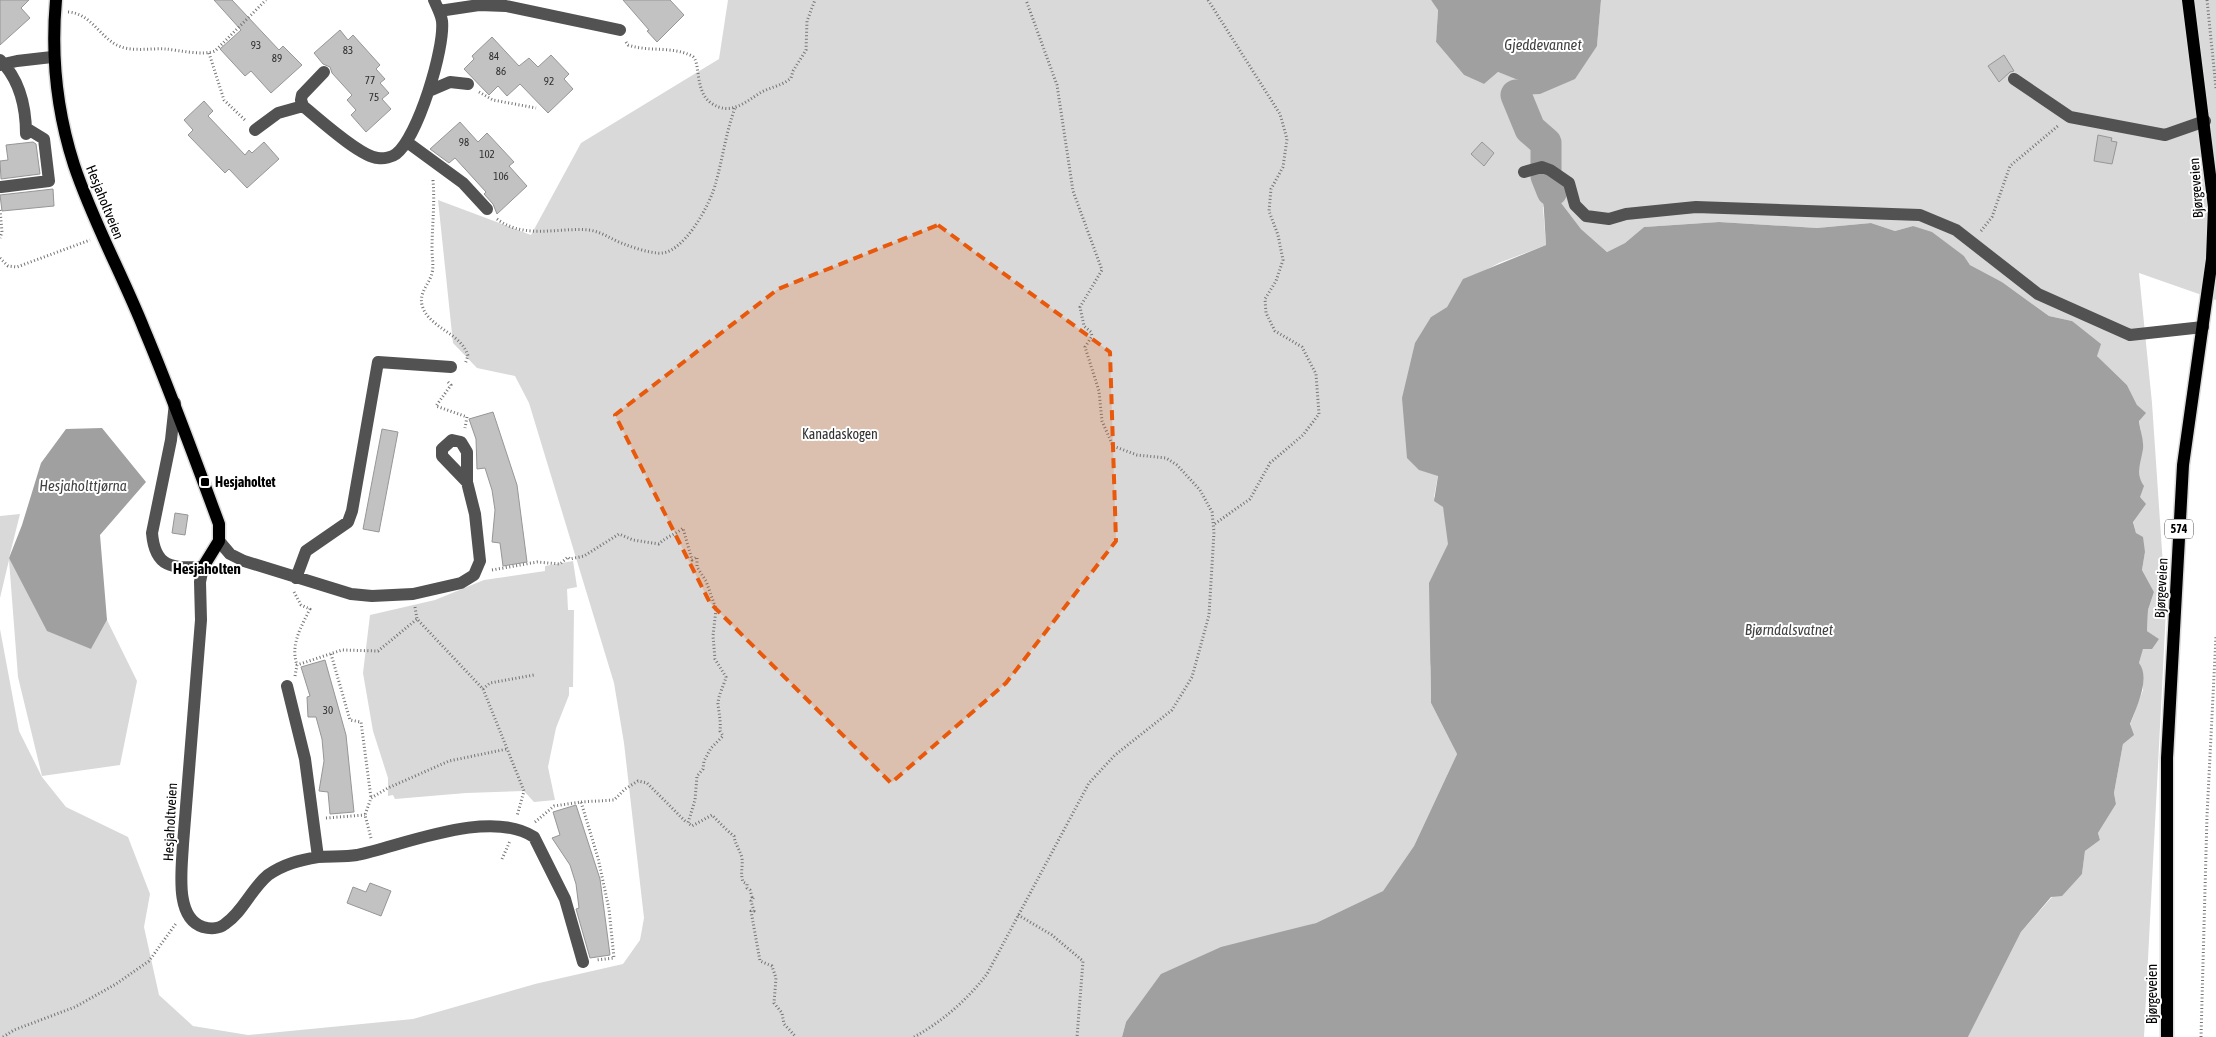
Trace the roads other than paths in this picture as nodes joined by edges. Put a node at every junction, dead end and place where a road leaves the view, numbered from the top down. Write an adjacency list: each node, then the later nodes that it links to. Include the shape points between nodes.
1 (2188, 0): 5 (main road, Bjørgeveien / 574)
2 (2193, 0): 5 (main road, Bjørgeveien / 574)
3 (55, 6): 7 (main road, Hesjaholtveien)
4 (436, 6): 6 (street, via 506,6); 12 (street, via 442,21 442,39)
5 (2193, 24): 14 (main road, Bjørgeveien / 574)
6 (620, 30)
7 (54, 54): 8 (street, via 52,57); 22 (main road, Hesjaholtveien, via 63,121 74,164)
8 (1, 63): 18 (street, via 16,82 24,103 26,132 44,139 49,181)
9 (324, 72): 13 (street, via 306,90 301,100)
10 (2014, 79): 14 (street, via 2070,117 2164,135)
11 (468, 84): 12 (street, via 450,82)
12 (428, 91): 16 (street, via 418,122)
13 (304, 106): 15 (street, via 278,113); 16 (street, via 372,158 396,154)
14 (2205, 121): 20 (main road, Bjørgeveien / 574, via 2214,206 2212,259)
15 (255, 130)
16 (407, 142): 19 (street, via 463,183)
17 (1524, 172): 20 (street, via 1546,168 1569,183 1575,205 1586,216 1608,219 1626,214 1696,207 1920,215 1956,230 2038,294 2130,334)
18 (1, 187)
19 (487, 209)
20 (2203, 326): 30 (main road, Bjørgeveien / 574, via 2183,465 2167,758)
21 (451, 367): 26 (street, via 378,362 348,522 306,552)
22 (175, 403): 24 (main road, Hesjaholtveien, via 219,524); 25 (street, Hesjaholtveien, via 171,440 153,522 153,546 158,557 169,565)
23 (467, 482): 23 (street, via 467,452 461,442 447,442 442,456); 26 (street, via 480,561 474,575 461,583 413,594 372,596)
24 (220, 541): 25 (main road, Hesjaholtveien); 26 (street, via 230,554)
25 (203, 567): 28 (street, Hesjaholtveien, via 182,879 185,911 190,921 202,927 212,929 225,925 266,877 297,860)
26 (294, 583)
27 (287, 686): 28 (street, via 305,759)
28 (318, 857): 29 (street, via 356,855 447,830 484,827 526,831 534,837 566,899)
29 (583, 962)
30 (2167, 1037)

